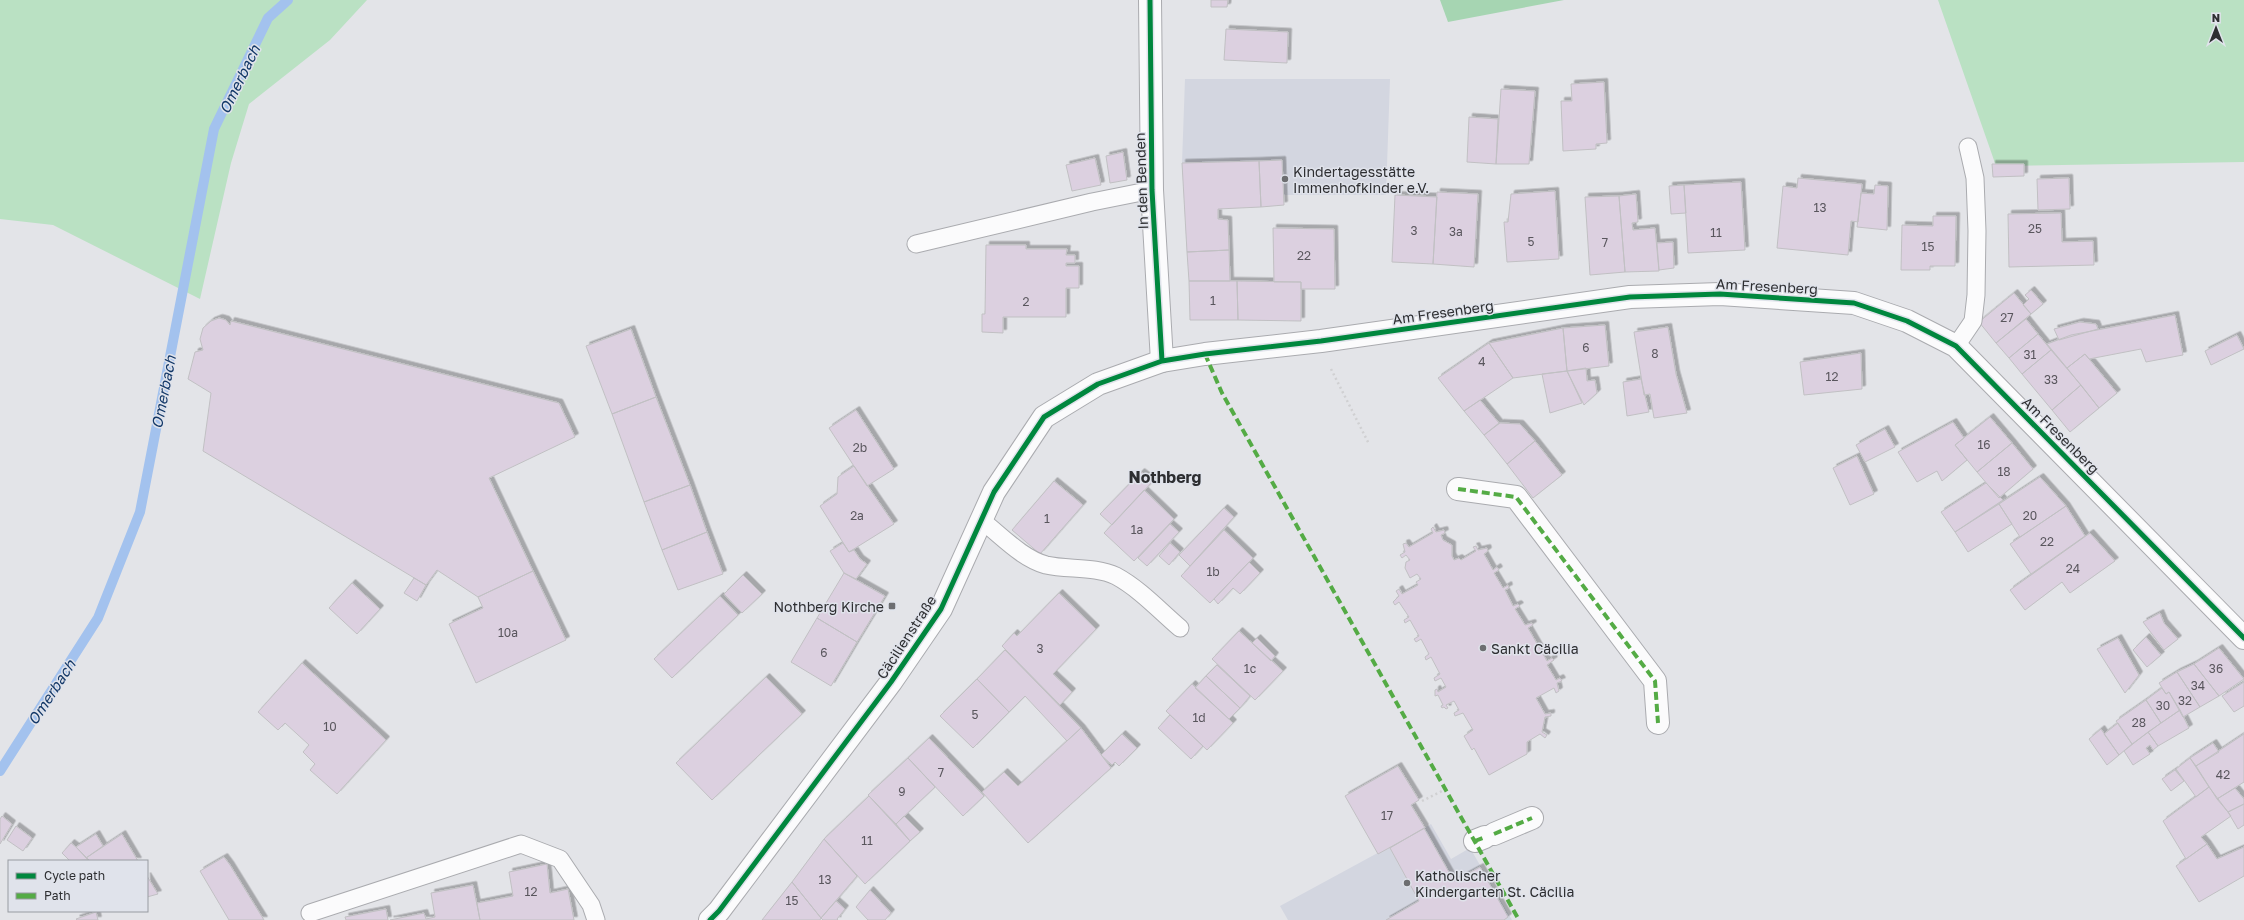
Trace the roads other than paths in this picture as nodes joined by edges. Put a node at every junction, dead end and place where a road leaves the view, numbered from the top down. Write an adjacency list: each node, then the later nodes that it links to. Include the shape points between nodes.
1 (1150, 0): 3 (street, In den Benden)
2 (1968, 147): 5 (lane, via 1975,178 1978,230 1976,295 1973,321)
3 (1152, 190): 4 (lane); 6 (street, In den Benden)
4 (916, 244)
5 (1956, 346): 6 (street, Am Fresenberg, via 1907,321 1854,303 1720,294 1630,297 1321,342); 10 (street, Am Fresenberg)
6 (1162, 361): 8 (street, Cäcilienstraße, via 1098,384 1044,417 994,492)
7 (1458, 489): 11 (street, via 1516,497 1655,681)
8 (981, 520): 9 (lane, via 1026,556 1046,564 1114,575 1130,585); 16 (street, Cäcilienstraße, via 941,609 891,682)
9 (1180, 628)
10 (2244, 638)
11 (1658, 723)
12 (1532, 818): 13 (street)
13 (1484, 837)
14 (310, 913): 15 (lane, via 521,844 560,859 591,905)
15 (596, 920)
16 (710, 920)

